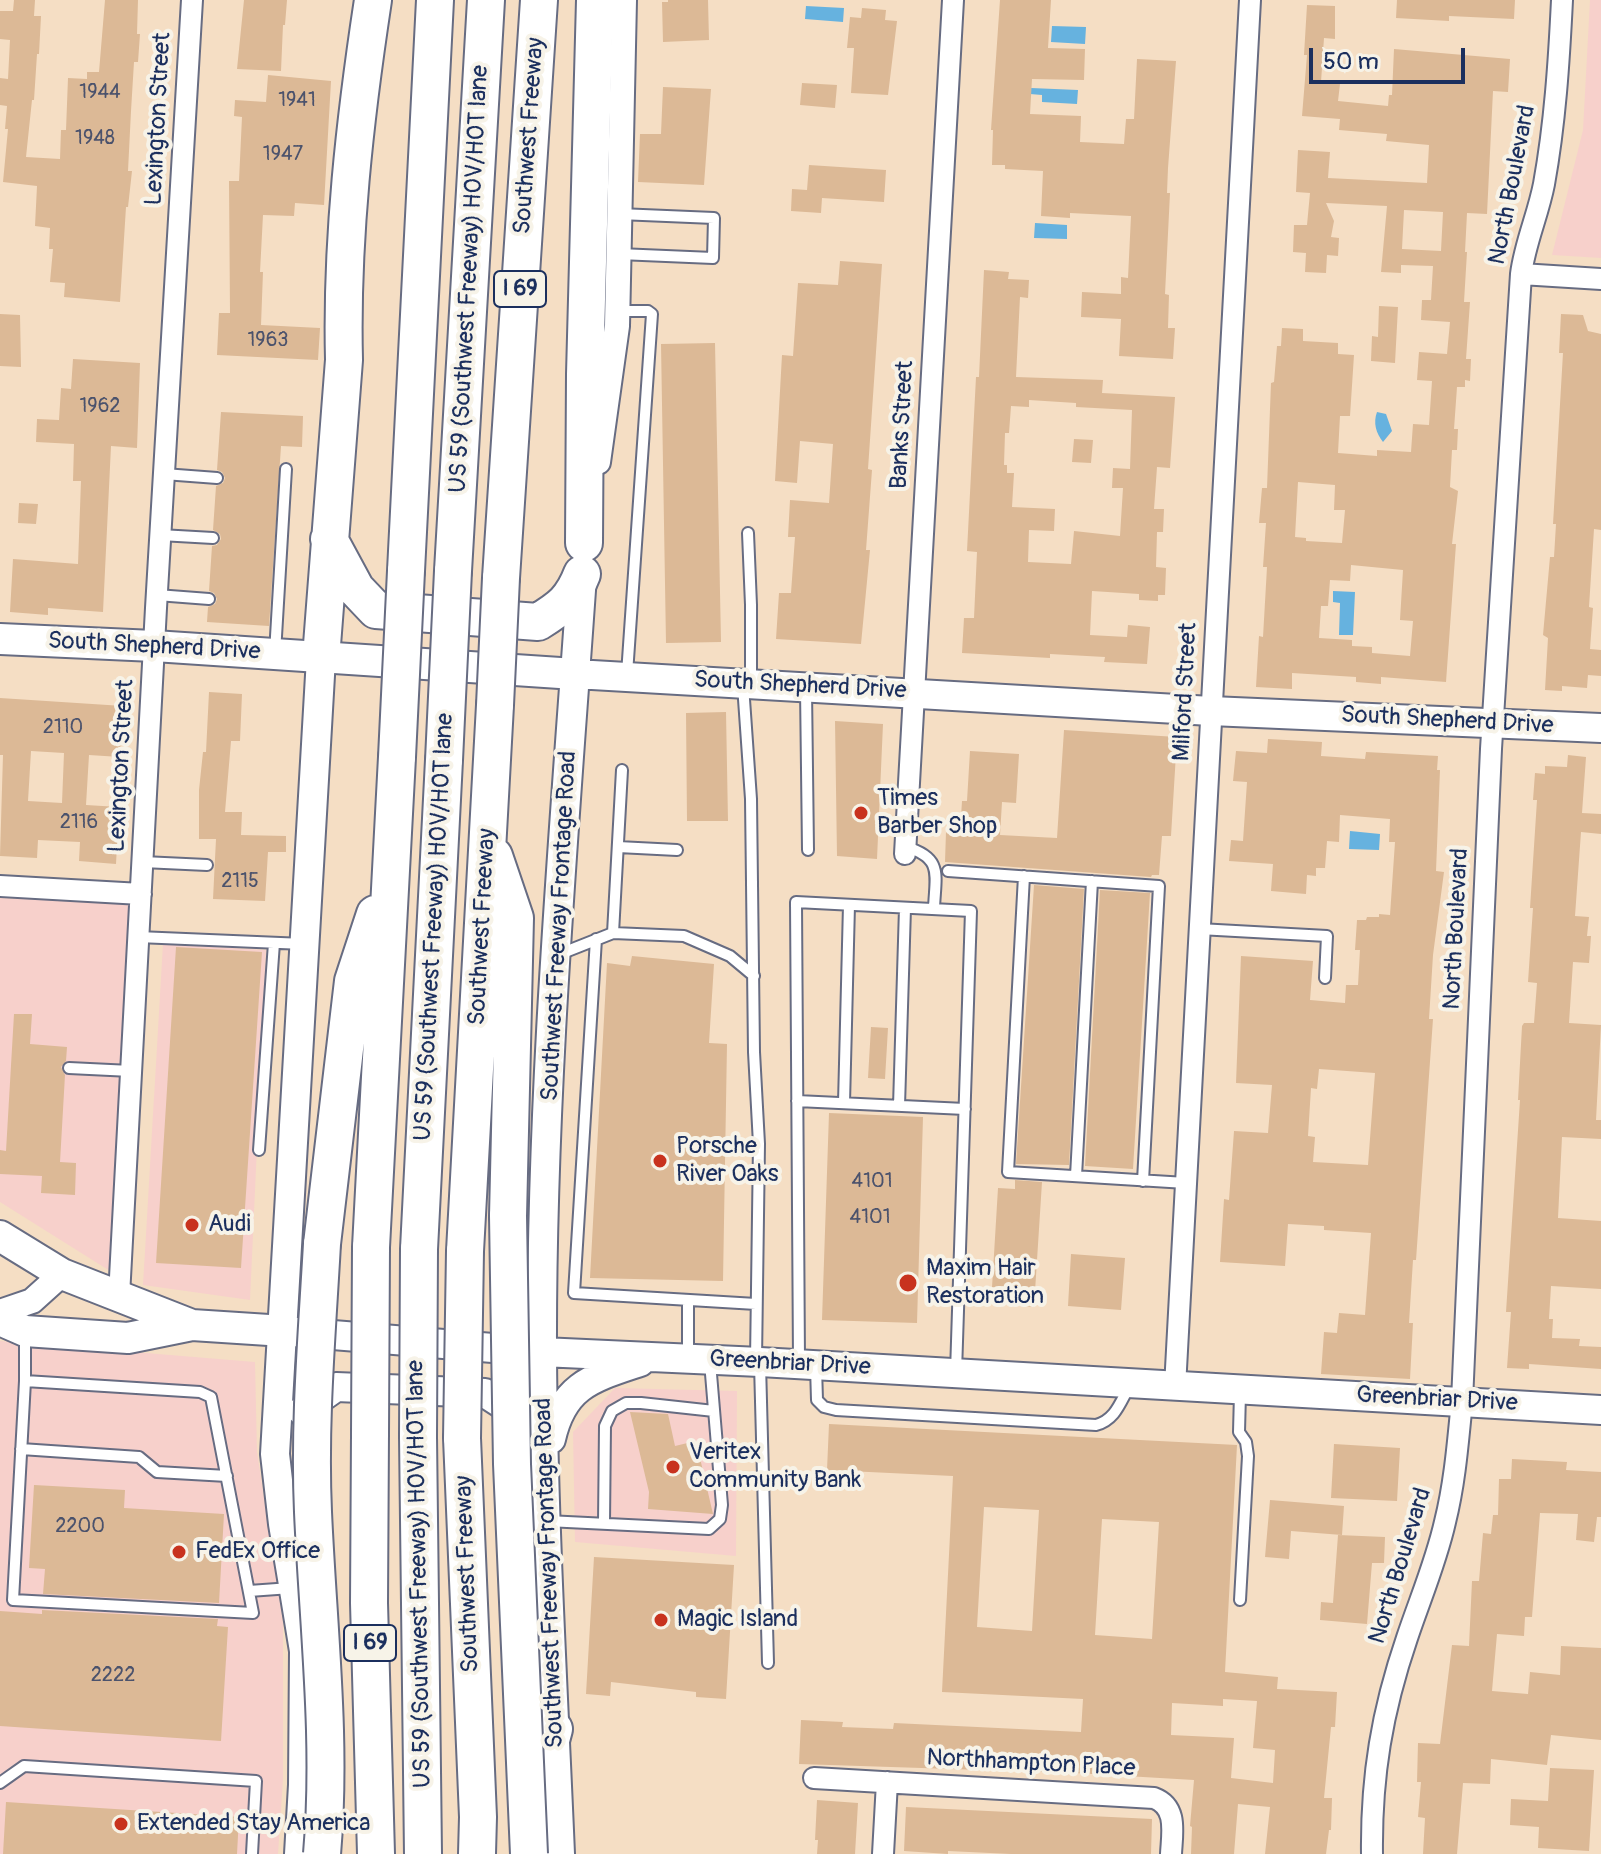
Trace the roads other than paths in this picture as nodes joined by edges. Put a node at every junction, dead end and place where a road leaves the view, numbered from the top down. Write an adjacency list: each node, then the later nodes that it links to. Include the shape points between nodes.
1 (192, 0): 17 (street, Lexington Street)
2 (373, 0): 22 (highway, via 352,177)
3 (435, 0): 47 (highway, I 69, bridge)
4 (486, 0): 115 (highway, US 59 (Southwest Freeway) HOV/HOT lane, bridge, via 419,1249)
5 (539, 0): 39 (highway, Southwest Freeway / I 69, bridge)
6 (595, 0): 23 (highway)
7 (624, 0): 11 (street, Southwest Freeway Frontage Road)
8 (953, 0): 34 (street, Banks Street)
9 (1250, 0): 35 (street, Milford Street)
10 (1562, 0): 13 (street, North Boulevard, via 1553,135)
11 (619, 214): 12 (street, Southwest Freeway Frontage Road); 12 (lane, via 714,218 713,258)
12 (619, 254): 15 (street, Southwest Freeway Frontage Road)
13 (1521, 274): 14 (street); 36 (street, North Boulevard)
14 (1601, 279)
15 (617, 311): 23 (street, Southwest Freeway Frontage Road); 31 (lane, via 652,314)
16 (286, 469): 28 (lane, via 274,600)
17 (164, 474): 18 (lane); 20 (street, Lexington Street)
18 (217, 478)
19 (748, 533): 32 (lane)
20 (160, 535): 21 (lane); 24 (street, Lexington Street)
21 (213, 538)
22 (329, 539): 23 (highway, via 356,589 376,610 538,622 575,593); 29 (highway)
23 (583, 559): 30 (main road, Southwest Freeway Frontage Road)
24 (157, 595): 25 (lane); 27 (street, Lexington Street)
25 (209, 599)
26 (0, 639): 27 (main road, South Shepherd Drive)
27 (154, 646): 28 (main road, South Shepherd Drive); 44 (street, Lexington Street)
28 (275, 655): 29 (main road, South Shepherd Drive)
29 (321, 658): 30 (main road, South Shepherd Drive); 60 (main road)
30 (575, 674): 31 (main road, South Shepherd Drive); 61 (main road, Southwest Freeway Frontage Road)
31 (627, 676): 32 (main road, South Shepherd Drive)
32 (747, 683): 33 (main road, South Shepherd Drive); 62 (lane)
33 (806, 686): 34 (main road, South Shepherd Drive); 42 (lane)
34 (914, 693): 35 (main road, South Shepherd Drive); 43 (street, Banks Street)
35 (1211, 711): 36 (main road, South Shepherd Drive); 55 (street, Milford Street)
36 (1493, 722): 37 (main road, South Shepherd Drive); 93 (street, North Boulevard)
37 (1601, 728)
38 (622, 770): 40 (lane)
39 (488, 835): 116 (highway, Southwest Freeway / I 69, bridge, via 465,1251 462,1438); 117 (highway, bridge, via 515,918 508,1216 512,1464)
40 (618, 847): 41 (lane); 56 (lane)
41 (677, 850)
42 (808, 850)
43 (906, 850): 54 (lane, via 930,858 935,870)
44 (143, 862): 45 (lane); 51 (street, Lexington Street)
45 (207, 865)
46 (948, 871): 48 (lane)
47 (389, 875): 113 (highway, bridge, via 353,981 322,1244 311,1433 325,1715); 114 (highway, I 69, bridge, via 371,1247 369,1603)
48 (1024, 876): 49 (lane); 71 (lane, via 1008,1172)
49 (1092, 881): 71 (lane); 72 (lane, via 1159,886)
50 (0, 886): 51 (street)
51 (141, 894): 57 (street, Lexington Street)
52 (849, 905): 53 (lane); 66 (lane, via 796,902); 67 (lane)
53 (905, 908): 54 (lane); 68 (lane)
54 (934, 909): 69 (lane, via 971,911)
55 (1199, 929): 63 (lane, via 1327,936); 73 (street, Milford Street)
56 (613, 933): 58 (lane); 62 (lane, via 684,936 730,956)
57 (138, 937): 59 (lane); 65 (street, Lexington Street)
58 (596, 939): 61 (lane); 77 (lane, via 574,1293)
59 (274, 943): 60 (lane); 70 (lane)
60 (305, 944): 82 (main road)
61 (556, 956): 83 (main road, Southwest Freeway Frontage Road)
62 (754, 976): 78 (lane)
63 (1325, 978)
64 (69, 1068): 65 (lane)
65 (131, 1071): 76 (street, Lexington Street)
66 (797, 1101): 67 (lane); 87 (lane)
67 (844, 1103): 68 (lane)
68 (899, 1106): 69 (lane)
69 (965, 1109): 88 (lane)
70 (259, 1150)
71 (1076, 1176): 72 (lane)
72 (1143, 1181): 73 (lane)
73 (1186, 1183): 91 (street, Milford Street)
74 (0, 1236): 75 (main road, Greenbriar Drive)
75 (62, 1274): 76 (main road, Greenbriar Drive); 79 (street, via 32,1301)
76 (119, 1296): 81 (main road, Greenbriar Drive)
77 (688, 1301): 78 (lane); 85 (lane)
78 (756, 1304): 86 (lane)
79 (0, 1312)
80 (13, 1325): 81 (main road, via 128,1338); 89 (lane)
81 (192, 1325): 82 (main road, Greenbriar Drive)
82 (284, 1331): 83 (main road, Greenbriar Drive); 101 (main road, via 275,1454)
83 (542, 1352): 84 (main road, Greenbriar Drive); 97 (main road, Southwest Freeway Frontage Road)
84 (655, 1357): 85 (main road, Greenbriar Drive); 97 (main road, via 588,1380 567,1399)
85 (699, 1359): 86 (main road, Greenbriar Drive); 95 (lane)
86 (758, 1362): 87 (main road, Greenbriar Drive); 106 (lane)
87 (807, 1365): 88 (main road, Greenbriar Drive); 90 (lane, via 817,1400 824,1407 852,1411 1096,1425 1114,1415)
88 (956, 1374): 90 (main road, Greenbriar Drive)
89 (25, 1381): 96 (lane); 98 (lane, via 200,1392 211,1397)
90 (1130, 1384): 91 (main road, Greenbriar Drive)
91 (1175, 1387): 92 (main road, Greenbriar Drive)
92 (1240, 1390): 93 (main road, Greenbriar Drive); 104 (lane, via 1239,1432 1248,1456)
93 (1462, 1401): 94 (main road, Greenbriar Drive); 122 (street, North Boulevard, via 1445,1523 1390,1691 1376,1752)
94 (1601, 1410)
95 (714, 1411): 100 (lane, via 626,1403 612,1411 605,1426); 100 (lane, via 720,1519 709,1529)
96 (21, 1449): 98 (lane, via 139,1457 157,1472); 103 (lane, via 13,1600 253,1613)
97 (545, 1467): 99 (main road, Southwest Freeway Frontage Road); 101 (main road, via 525,1418 485,1393 336,1387 299,1413 287,1461)
98 (227, 1476): 103 (lane)
99 (547, 1521): 100 (lane); 107 (main road, Southwest Freeway Frontage Road)
100 (604, 1523)
101 (283, 1524): 102 (main road)
102 (293, 1588): 103 (lane); 105 (main road)
103 (249, 1591)
104 (1240, 1600)
105 (304, 1651): 112 (main road); 113 (highway)
106 (768, 1663)
107 (554, 1729): 118 (highway, via 541,1778); 119 (main road, Southwest Freeway Frontage Road)
108 (814, 1778): 109 (street, Northhampton Place)
109 (887, 1782): 120 (street); 121 (street, Northhampton Place, via 1154,1798 1164,1801 1171,1812)
110 (0, 1783): 111 (lane, via 24,1766 256,1781)
111 (252, 1854)
112 (299, 1854)
113 (322, 1854)
114 (376, 1854)
115 (423, 1854)
116 (477, 1854)
117 (529, 1854)
118 (536, 1854)
119 (560, 1854)
120 (883, 1854)
121 (1171, 1854)
122 (1372, 1854)

